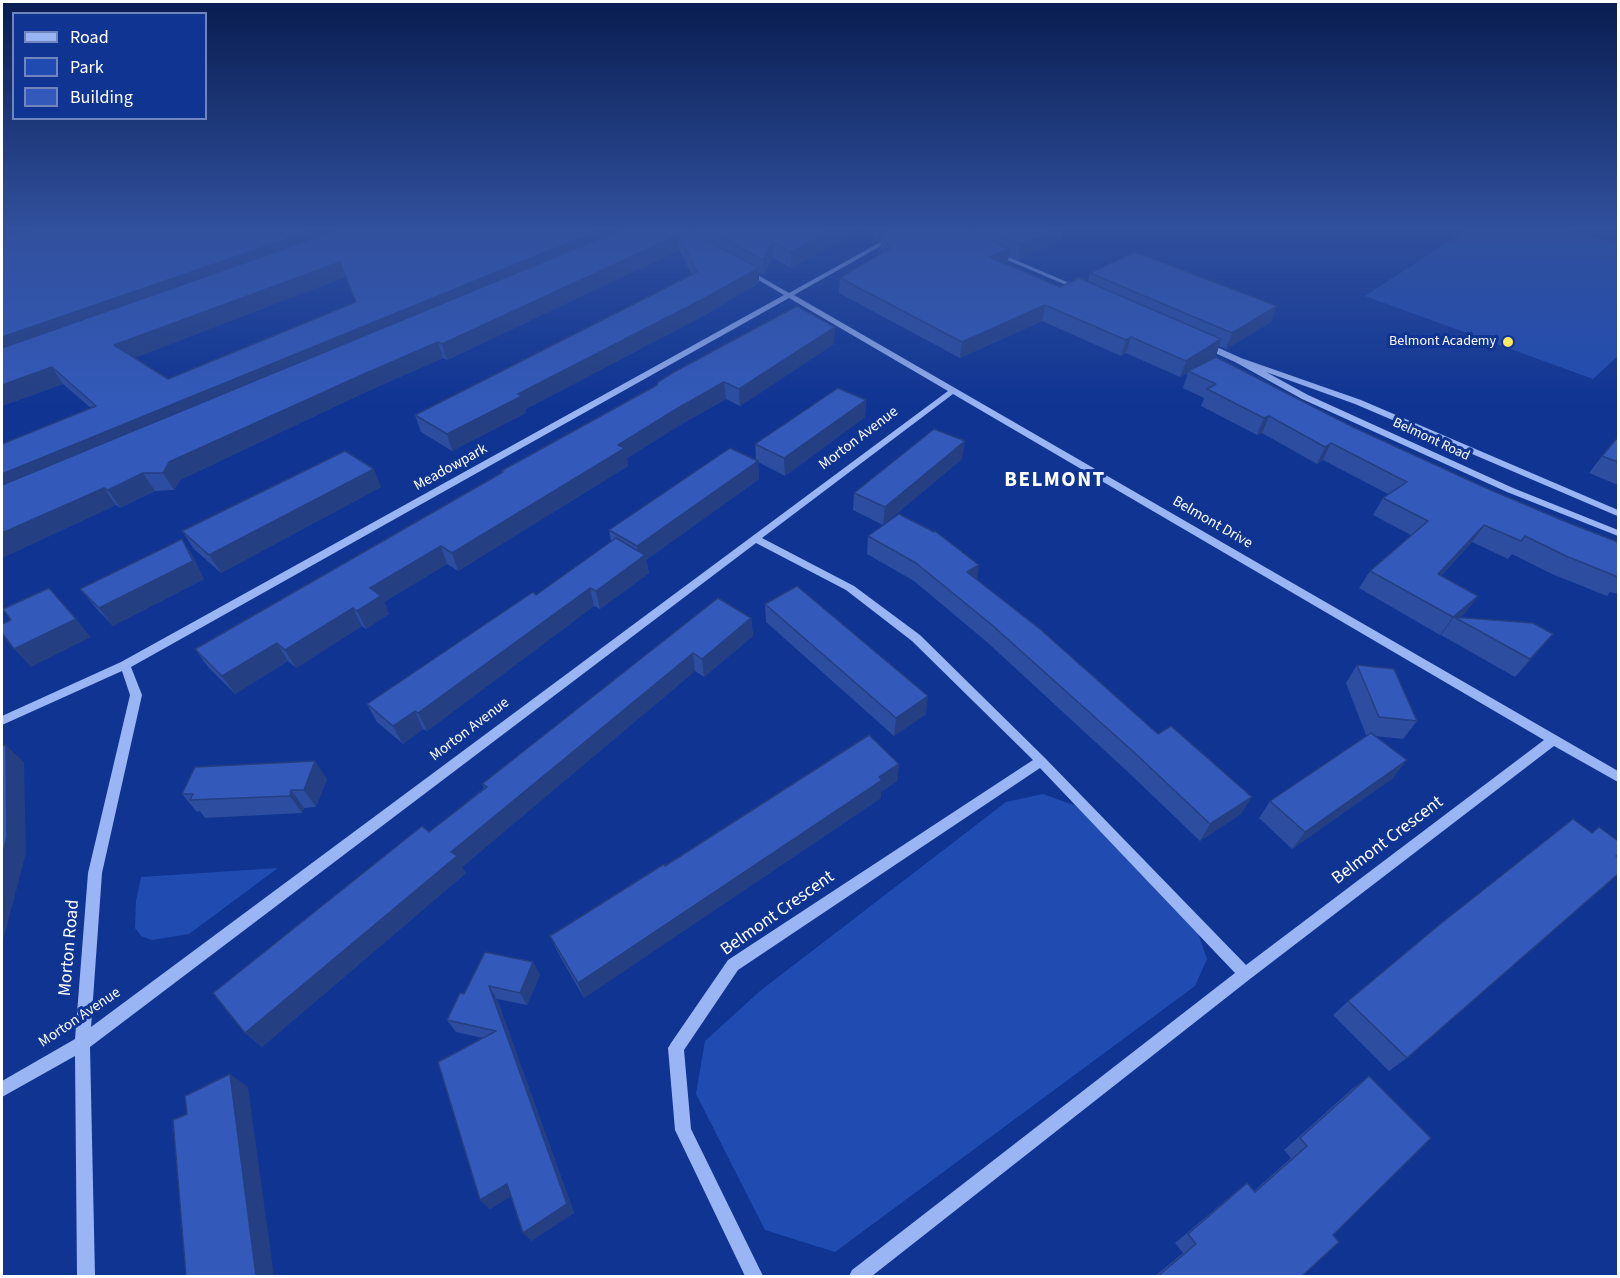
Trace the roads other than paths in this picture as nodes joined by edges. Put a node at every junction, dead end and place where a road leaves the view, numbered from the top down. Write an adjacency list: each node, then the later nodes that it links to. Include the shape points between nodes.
1 (780, 289): 5 (street, Belmont Drive)
2 (802, 289): 5 (street, Meadowpark)
3 (1077, 289): 4 (street)
4 (1089, 294)
5 (791, 295): 8 (street, Belmont Drive); 12 (street, Meadowpark)
6 (1196, 341): 7 (street, Belmont Road)
7 (1238, 360): 9 (street, Belmont Road, via 1358,402); 10 (street, Belmont Road, via 1305,397 1510,490)
8 (954, 390): 11 (street, Morton Avenue); 14 (street, Belmont Drive)
9 (1618, 513)
10 (1618, 533)
11 (756, 539): 15 (street, via 850,588 916,638); 18 (street, Morton Avenue)
12 (125, 665): 13 (street, Meadowpark); 18 (street, Morton Road, via 136,695 95,873)
13 (2, 721)
14 (1554, 739): 16 (street, Belmont Drive); 17 (street, Belmont Crescent)
15 (1041, 761): 17 (street); 21 (street, Belmont Crescent, via 733,965 676,1047 682,1130)
16 (1618, 777)
17 (1245, 974): 22 (street, Belmont Crescent)
18 (82, 1043): 19 (street, Morton Avenue); 20 (street, Morton Road)
19 (2, 1089)
20 (86, 1276)
21 (754, 1276)
22 (858, 1276)

